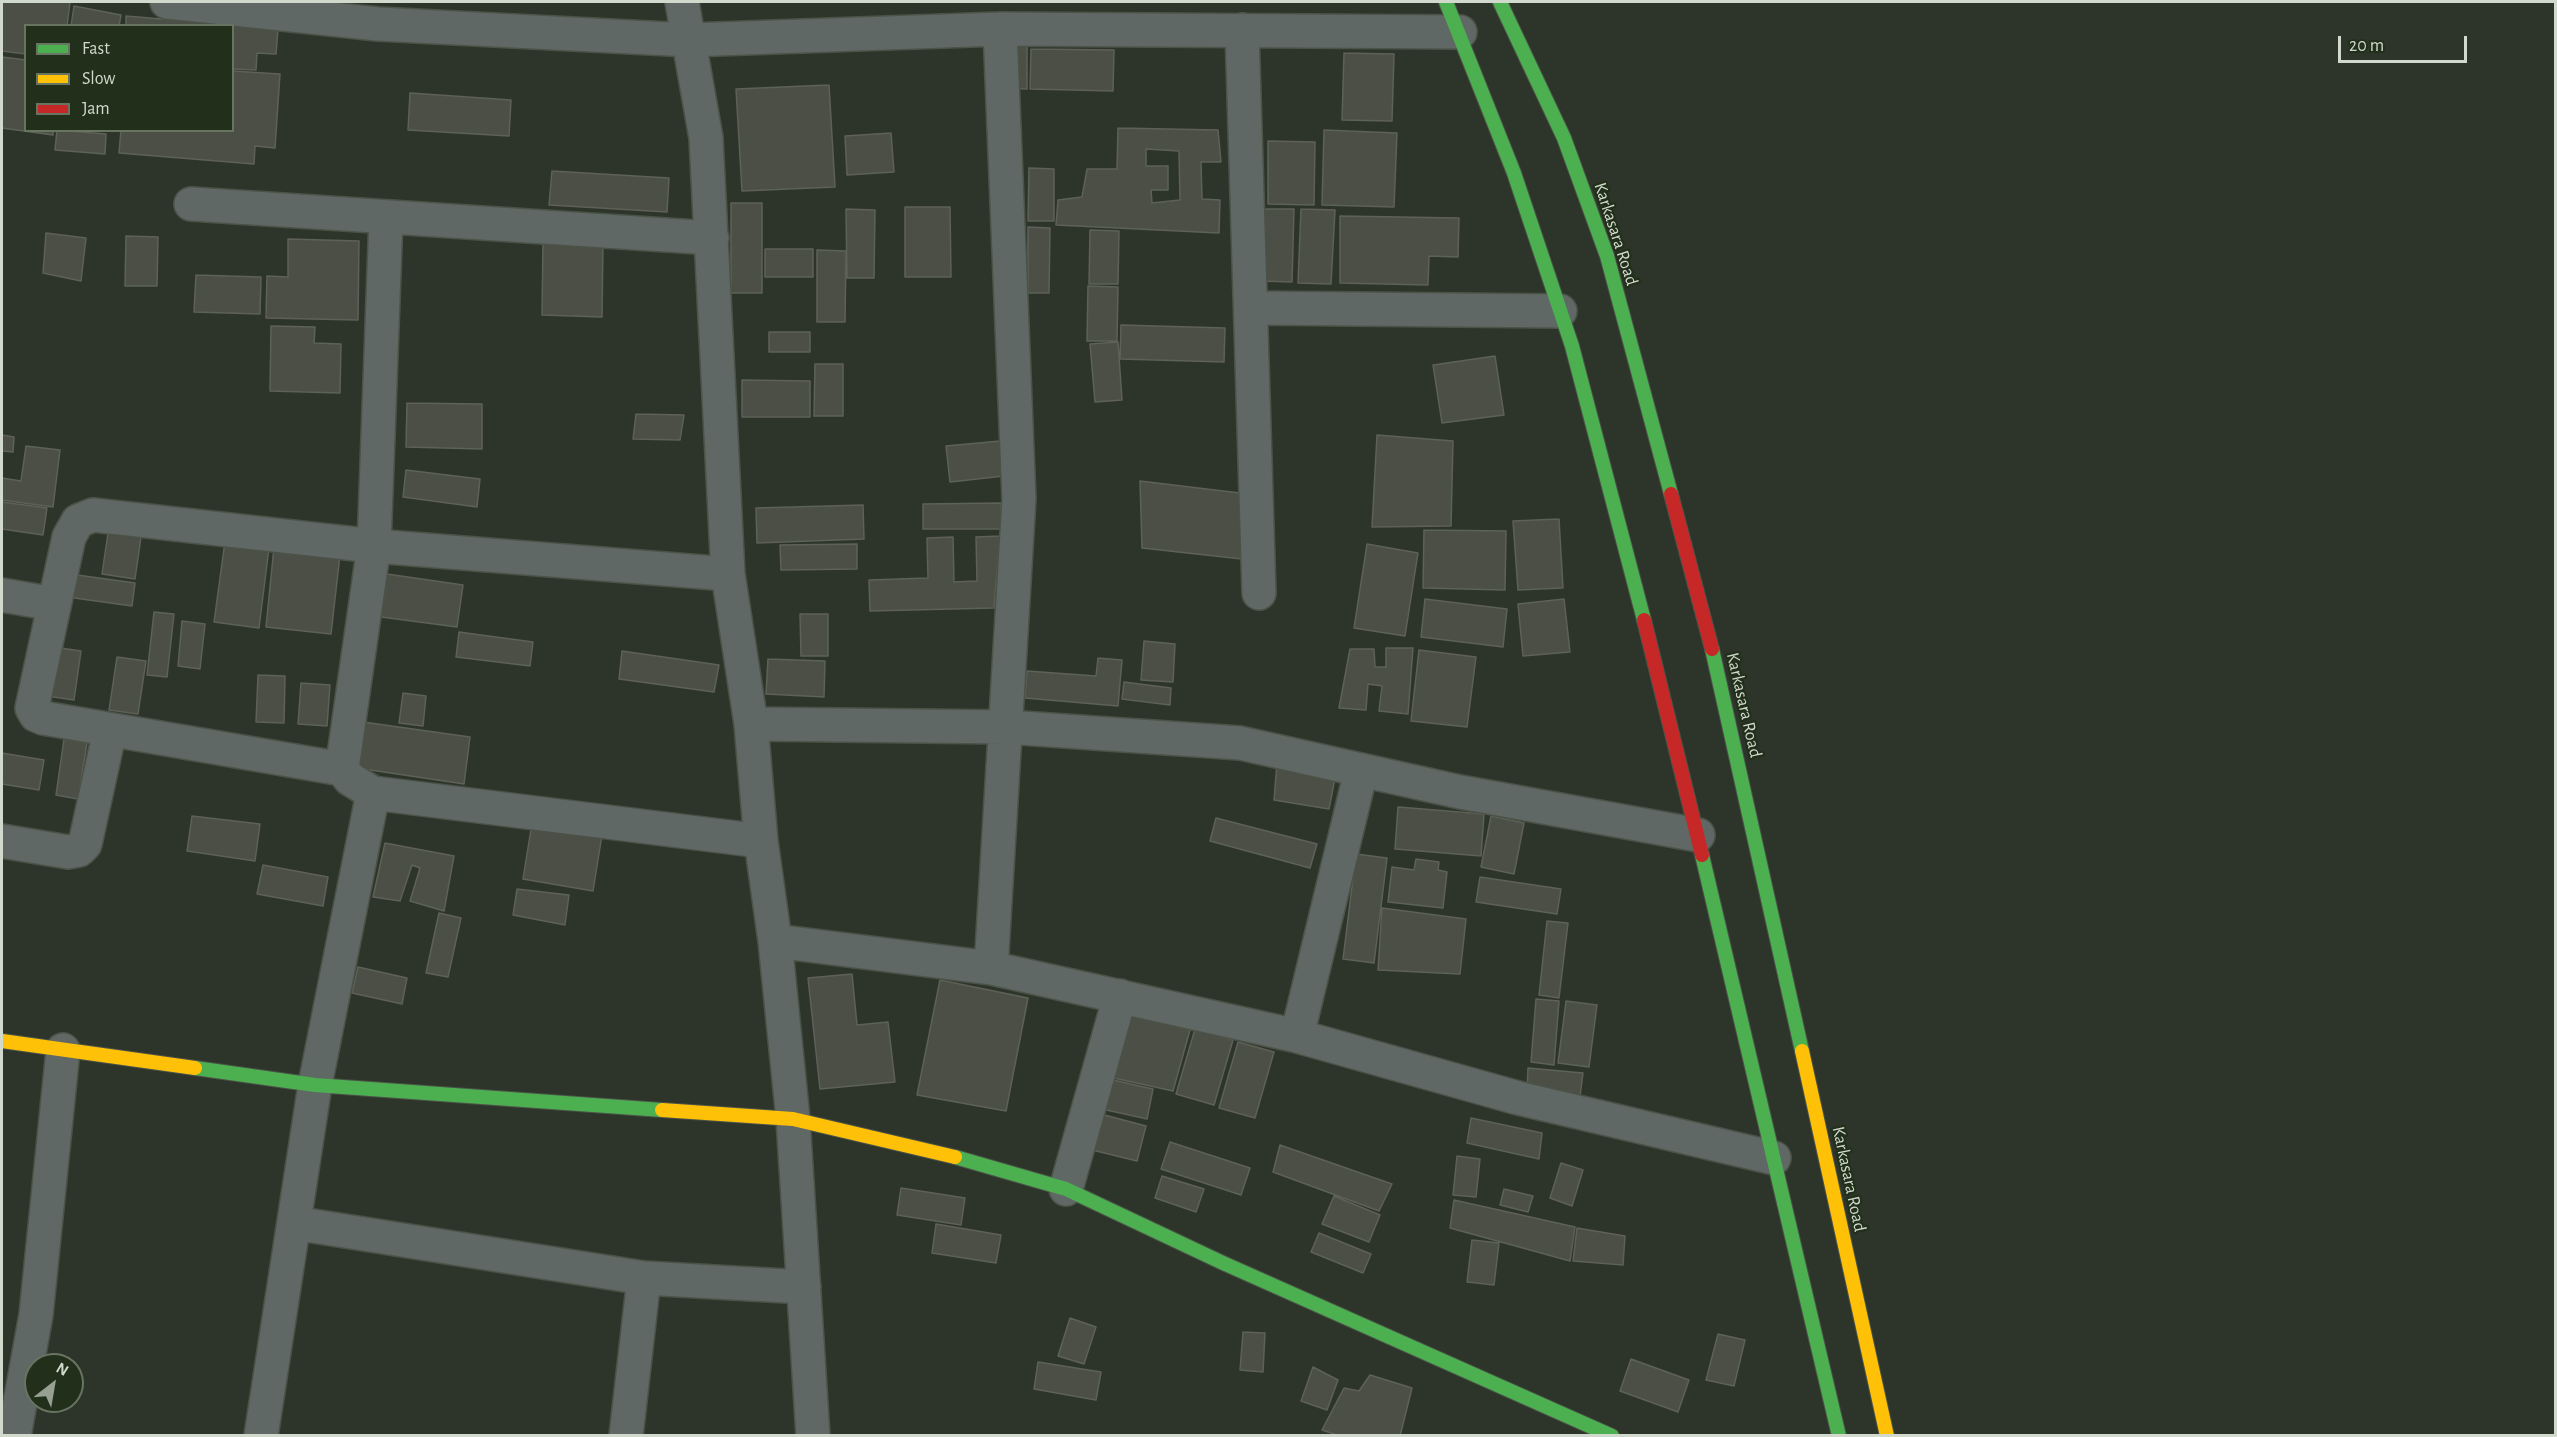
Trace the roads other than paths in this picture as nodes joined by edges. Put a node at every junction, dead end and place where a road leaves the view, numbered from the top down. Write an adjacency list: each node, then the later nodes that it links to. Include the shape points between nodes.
1 (167, 2): 8 (street, via 378,24)
2 (682, 2): 8 (street)
3 (1446, 2): 7 (main road)
4 (1500, 2): 47 (main road, Karkasara Road, via 1572,159 1607,256 1643,387 1722,687)
5 (1000, 29): 6 (street); 8 (street); 20 (street, via 1019,499)
6 (1242, 30): 7 (street); 12 (street)
7 (1460, 32): 13 (main road)
8 (689, 40): 11 (street, via 706,138)
9 (191, 204): 10 (street)
10 (386, 217): 11 (street); 14 (street)
11 (712, 238): 15 (street)
12 (1251, 308): 13 (street); 16 (street)
13 (1560, 311): 25 (main road)
14 (374, 546): 15 (street); 18 (street, via 93,515 78,521 69,537); 22 (street)
15 (728, 574): 19 (street)
16 (1259, 593)
17 (2, 595): 18 (street)
18 (54, 604): 21 (street, via 32,708 43,718)
19 (751, 724): 20 (street); 27 (street)
20 (1006, 727): 23 (street, via 1240,743); 29 (street)
21 (110, 730): 22 (street); 26 (street, via 85,844 68,852)
22 (342, 769): 24 (street)
23 (1361, 771): 25 (street); 31 (street)
24 (373, 793): 27 (street); 34 (street)
25 (1698, 835): 36 (main road)
26 (2, 841)
27 (761, 841): 28 (street)
28 (775, 941): 29 (street); 35 (street)
29 (991, 968): 30 (street)
30 (1120, 996): 31 (street); 37 (street)
31 (1297, 1036): 36 (street, via 1518,1098)
32 (2, 1041): 33 (main road)
33 (63, 1050): 34 (main road); 41 (street, via 36,1316)
34 (315, 1085): 35 (main road); 38 (street)
35 (793, 1119): 37 (main road, via 950,1155); 40 (street)
36 (1774, 1158): 46 (main road)
37 (1066, 1189): 45 (main road)
38 (294, 1223): 39 (street); 42 (street)
39 (644, 1278): 40 (street); 43 (street)
40 (804, 1287): 44 (street)
41 (14, 1436)
42 (261, 1436)
43 (626, 1436)
44 (813, 1436)
45 (1612, 1436)
46 (1839, 1436)
47 (1887, 1436)

